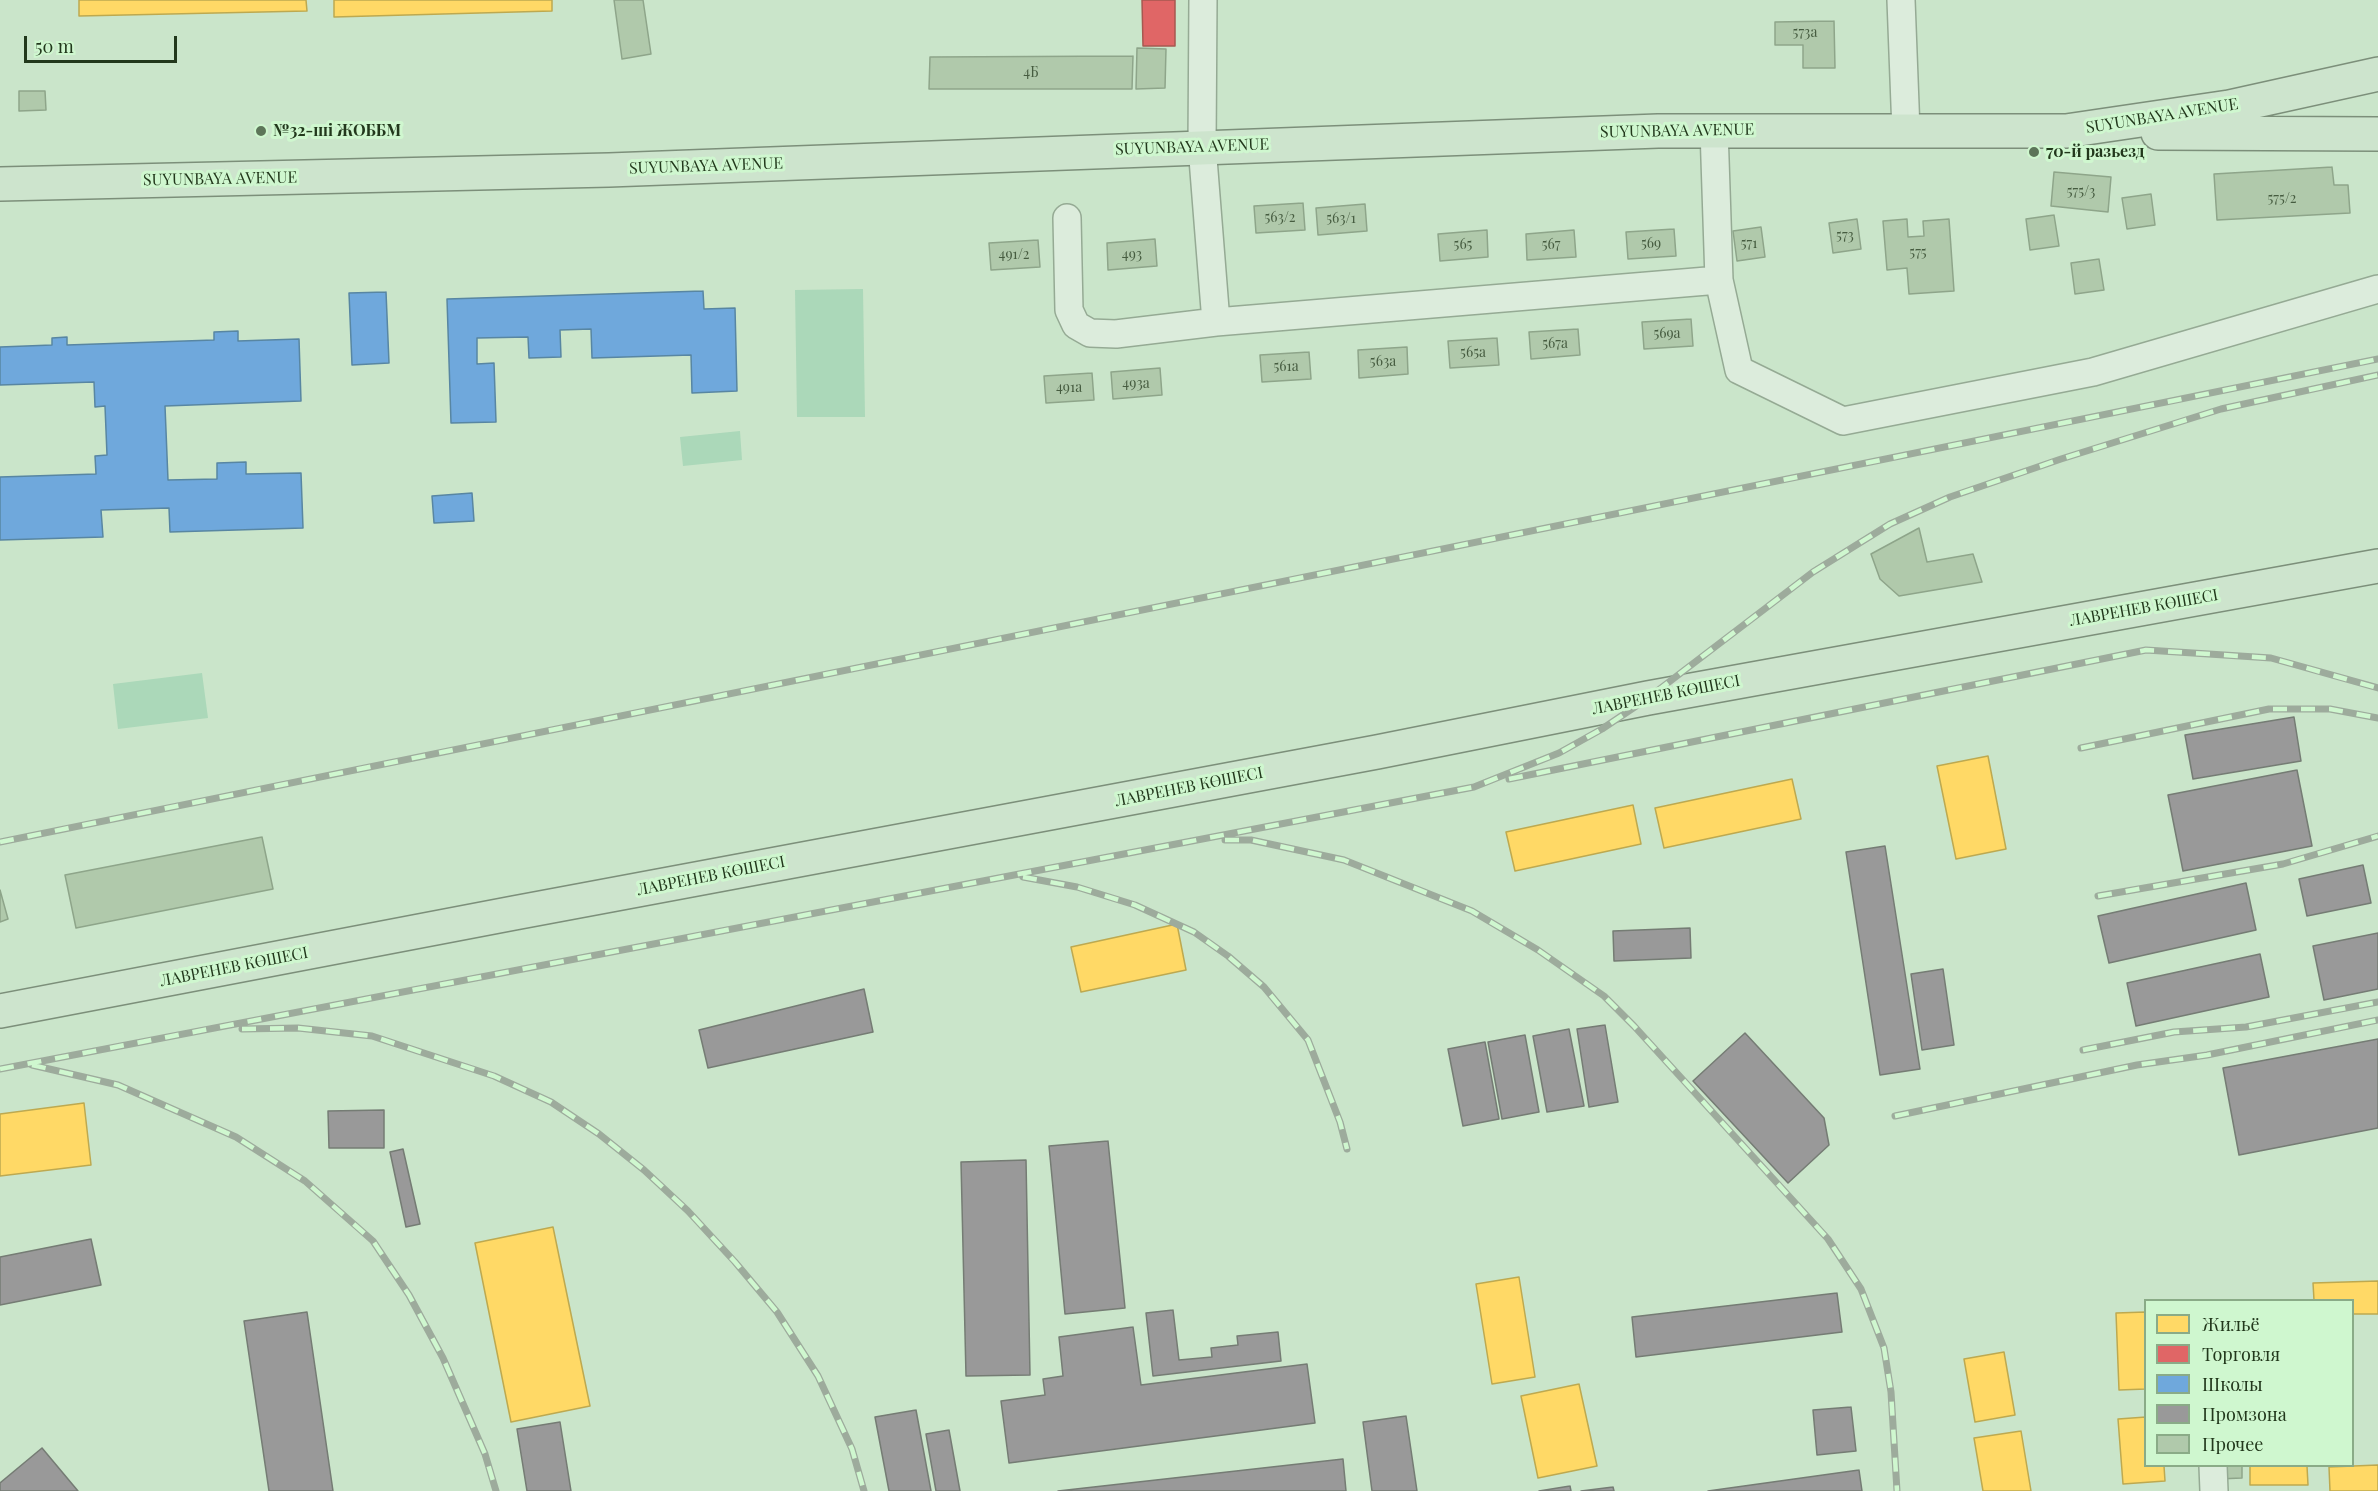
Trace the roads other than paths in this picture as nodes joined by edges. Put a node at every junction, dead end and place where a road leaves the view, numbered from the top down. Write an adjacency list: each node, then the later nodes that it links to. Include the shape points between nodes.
1 (1203, 0): 8 (street)
2 (1901, 0): 5 (street)
3 (2378, 74): 6 (main road, SUYUNBAYA AVENUE, via 2229,107)
4 (1714, 129): 5 (main road, SUYUNBAYA AVENUE); 8 (main road, SUYUNBAYA AVENUE); 11 (street)
5 (1906, 131): 6 (main road, SUYUNBAYA AVENUE)
6 (2066, 131): 7 (main road)
7 (2378, 134)
8 (1202, 146): 9 (main road, SUYUNBAYA AVENUE, via 609,170); 13 (street)
9 (0, 184)
10 (1067, 218): 13 (street, via 1070,310 1076,325 1090,333 1116,334)
11 (1719, 280): 12 (street, via 1739,370 1843,421 2093,372); 13 (street)
12 (2378, 289)
13 (1216, 322)
14 (2378, 556): 16 (main road)
15 (2378, 566): 16 (main road, ЛАВРЕНЕВ КӨШЕСІ)
16 (2346, 571): 17 (main road, ЛАВРЕНЕВ КӨШЕСІ, via 1648,698)
17 (0, 1011)
18 (2213, 1467): 19 (street)
19 (2214, 1491)

